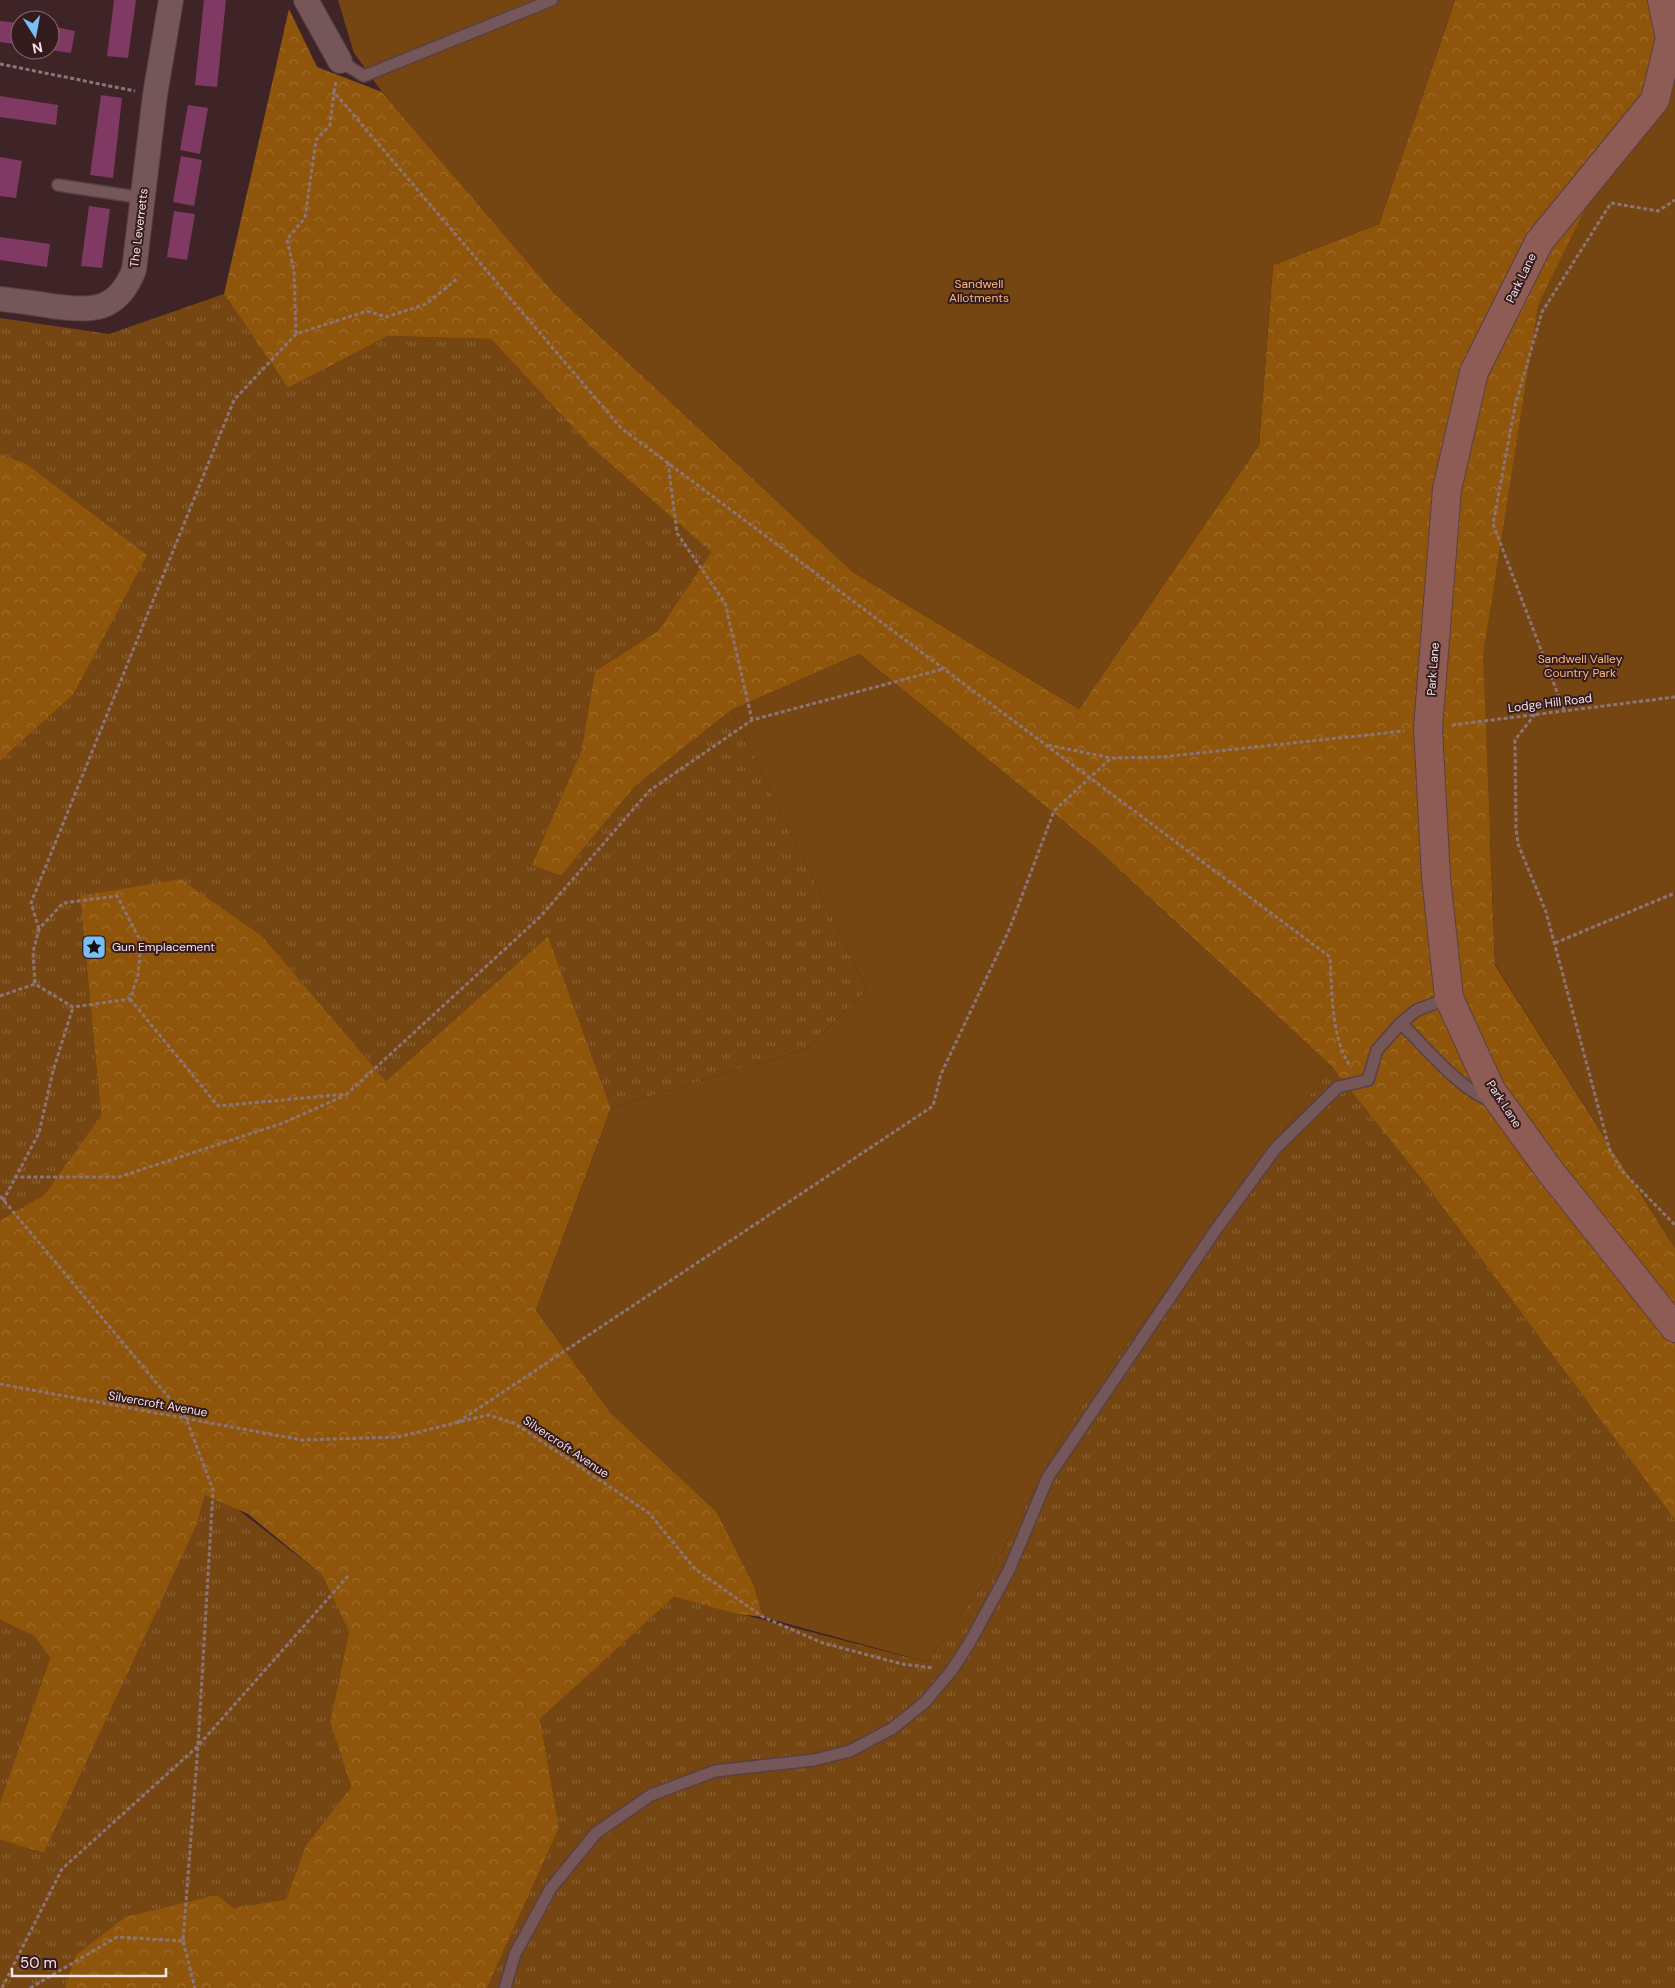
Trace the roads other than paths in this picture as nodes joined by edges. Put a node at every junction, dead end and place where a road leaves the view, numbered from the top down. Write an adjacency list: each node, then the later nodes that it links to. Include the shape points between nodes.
1 (171, 0): 7 (street, The Leverretts, via 155,94)
2 (306, 0): 5 (street)
3 (552, 0): 5 (lane, via 364,76)
4 (1662, 0): 9 (street, Park Lane, via 1670,38 1656,100 1539,242 1474,372 1446,489 1428,728 1436,877)
5 (340, 61)
6 (58, 185): 7 (lane)
7 (143, 198): 8 (street, The Leverretts, via 134,270 129,283 118,296 92,309)
8 (0, 299)
9 (1449, 998): 10 (lane, via 1417,1010); 11 (street, Park Lane, via 1491,1090)
10 (1401, 1023): 11 (lane, via 1480,1097); 13 (lane, via 1377,1050 1368,1080 1338,1087 1275,1149 1215,1232 1048,1476 1009,1570 970,1642 925,1702 893,1728 850,1751 814,1760 715,1771 651,1795 596,1833 551,1888 515,1954)
11 (1501, 1102): 12 (street, Park Lane, via 1550,1171)
12 (1675, 1328)
13 (505, 1988)

